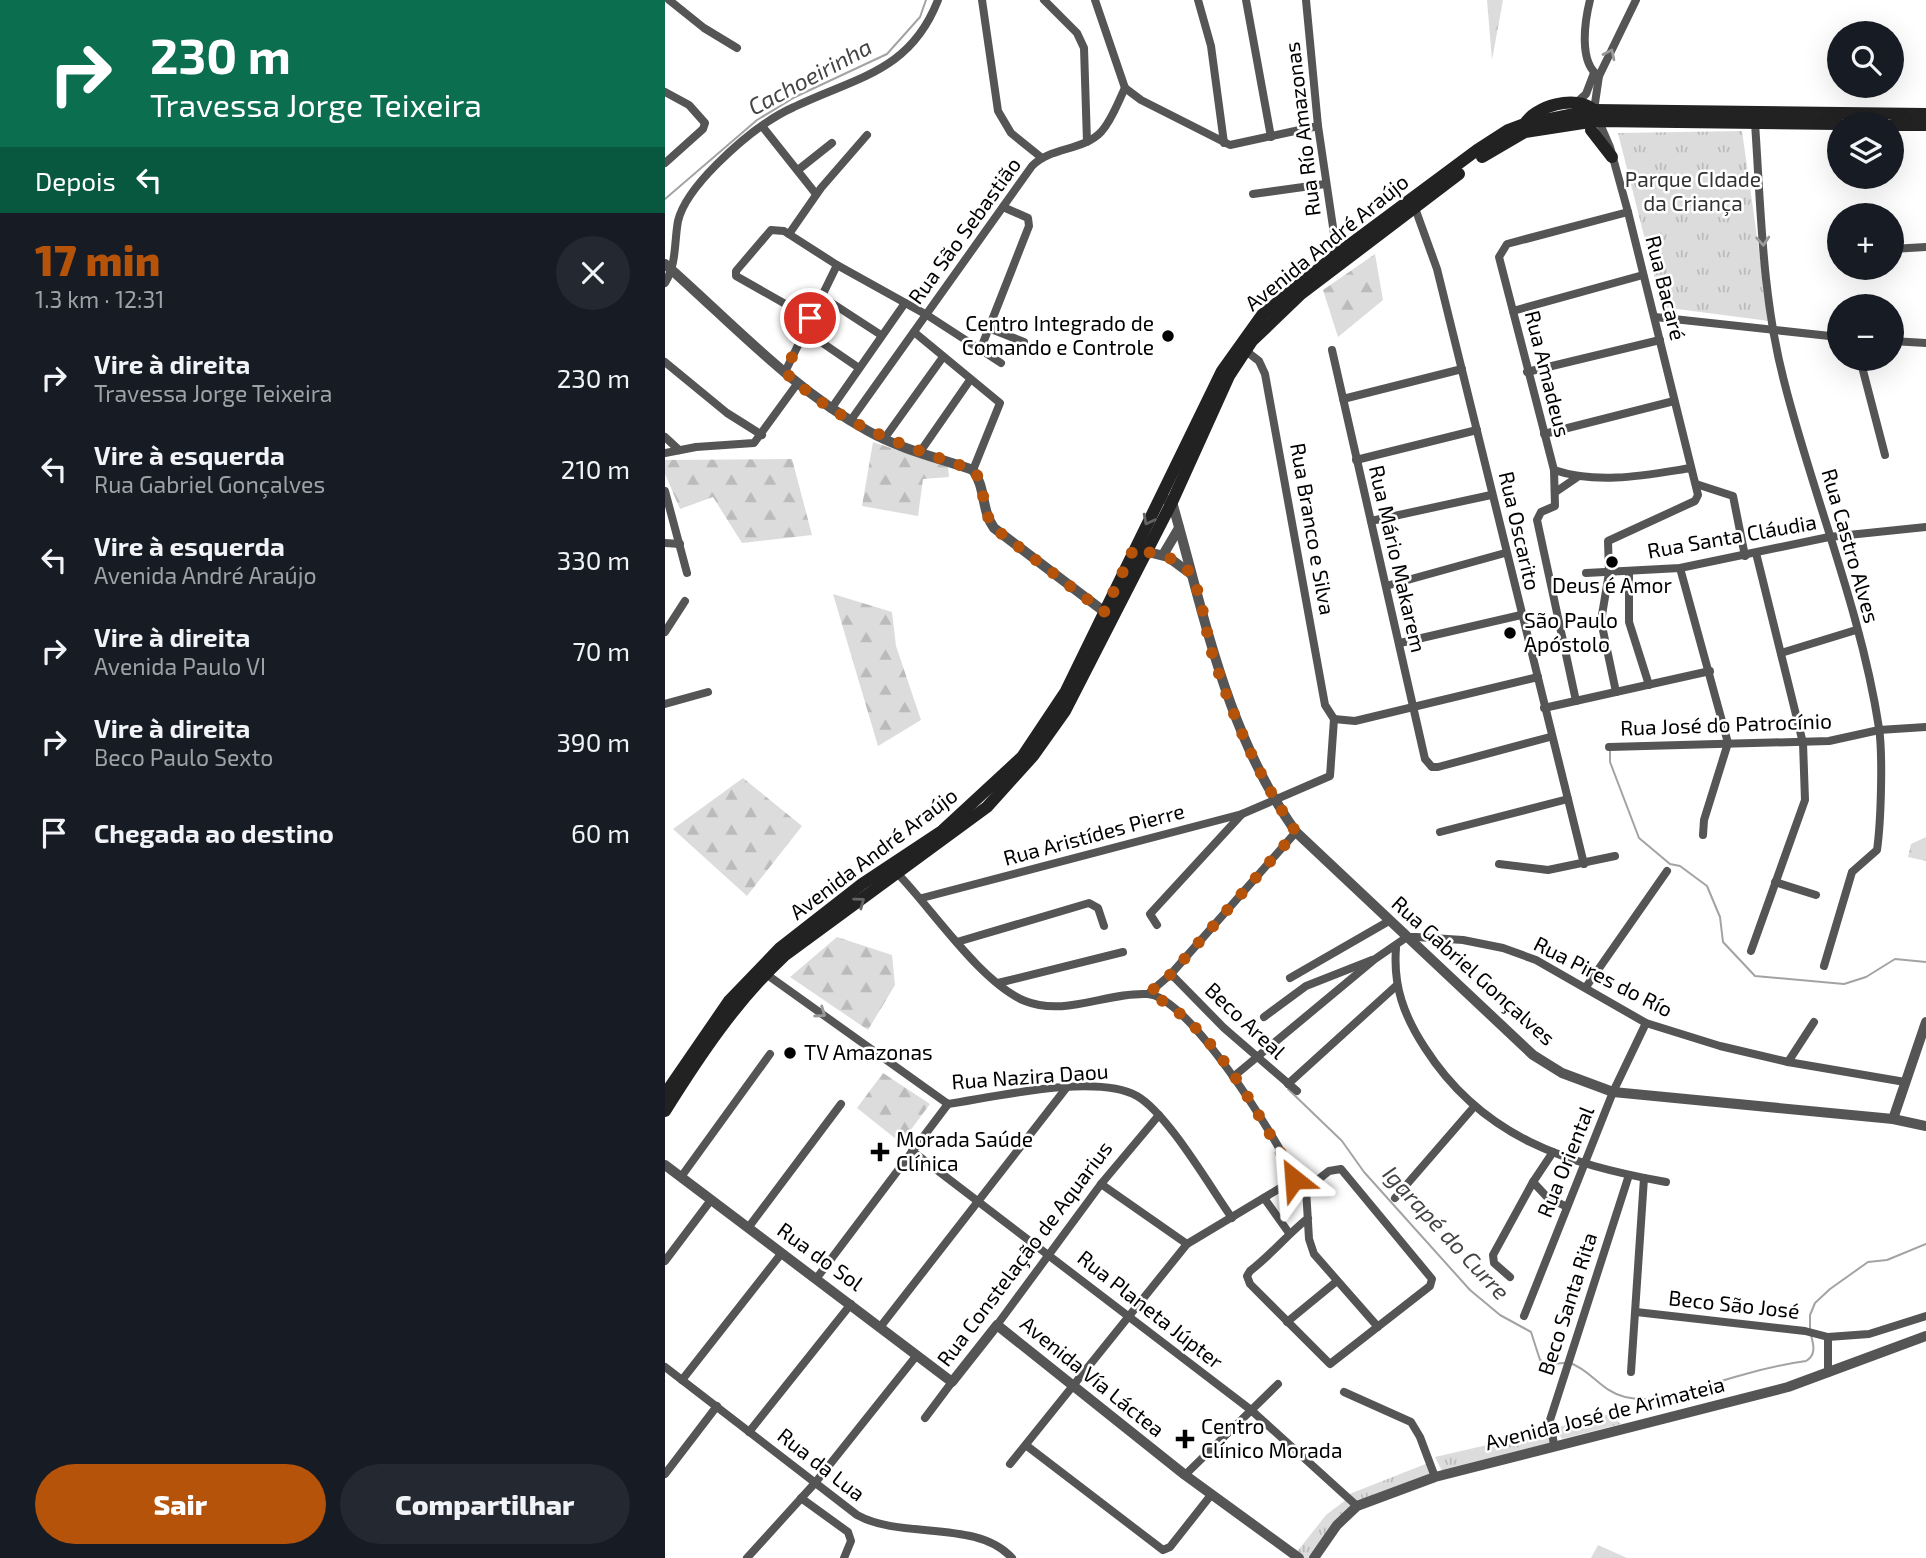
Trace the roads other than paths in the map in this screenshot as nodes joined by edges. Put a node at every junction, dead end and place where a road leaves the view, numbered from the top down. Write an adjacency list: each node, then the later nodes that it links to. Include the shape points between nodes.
1 (669, 0): 11 (street)
2 (939, 0): 23 (street, via 922,35 893,60)
3 (982, 0): 33 (street, via 998,111 1011,133)
4 (1044, 0): 29 (street, via 1077,33 1084,48)
5 (1095, 0): 13 (street)
6 (1198, 0): 30 (street, via 1211,46)
7 (1246, 0): 27 (street)
8 (1306, 0): 24 (street, Rua Río Amazonas)
9 (1590, 0): 12 (street, via 1585,33)
10 (1636, 0): 12 (street, one-way to 10)
11 (737, 48)
12 (1597, 75): 15 (street); 17 (street)
13 (1125, 88): 29 (street, Rua São Sebastião, via 1101,132); 30 (street)
14 (665, 92): 34 (street, via 697,111 705,123)
15 (1576, 103): 17 (main road); 25 (main road, via 1538,110)
16 (1926, 114): 17 (main road, Avenida André Araújo)
17 (1594, 120): 18 (main road, Avenida André Araújo); 25 (main road, Avenida André Araújo); 28 (street, Rua Bacaré); 32 (main road)
18 (1612, 121): 19 (main road, Avenida André Araújo); 28 (main road)
19 (1755, 124): 20 (main road, Avenida André Araújo); 58 (street, Rua Castro Alves, one-way to 58)
20 (1827, 124)
21 (1904, 125): 22 (main road)
22 (1926, 125)
23 (761, 126): 35 (street); 47 (street, via 716,165 687,201)
24 (1318, 126): 27 (street); 36 (street, Rua Río Amazonas)
25 (1525, 128): 40 (main road, Avenida André Araújo); 45 (main road, Avenida André Araújo, via 1508,130 1477,150)
26 (867, 135): 37 (street)
27 (1271, 136): 30 (street, via 1233,146)
28 (1606, 138): 32 (street, Rua Bacaré)
29 (1087, 142): 33 (street, Rua São Sebastião)
30 (1224, 143)
31 (832, 144): 35 (street)
32 (1612, 157): 41 (street, Rua Bacaré)
33 (1042, 158): 39 (street, Rua São Sebastião)
34 (665, 163)
35 (798, 170): 37 (street)
36 (1325, 184): 38 (street); 45 (street, Rua Río Amazonas)
37 (816, 194): 42 (street)
38 (1253, 194)
39 (1003, 207): 53 (street, Rua São Sebastião); 56 (street, via 1030,223)
40 (1415, 208): 68 (main road, Avenida André Araújo, via 1276,315); 73 (street, Rua Oscarito, via 1437,270)
41 (1628, 212): 48 (street, Rua Bacaré); 52 (street, Rua Amadeus, via 1507,244 1499,257)
42 (789, 234): 46 (street); 55 (street, via 774,229 736,275)
43 (1926, 247): 44 (street)
44 (1904, 248)
45 (1337, 254): 101 (main road, Avenida André Araújo, via 1249,331 1222,371)
46 (837, 265): 50 (street); 51 (street)
47 (669, 268): 49 (street); 75 (street)
48 (1643, 275): 52 (street); 54 (street, Rua Bacaré)
49 (665, 283)
50 (821, 296): 55 (street); 60 (street)
51 (905, 303): 53 (street); 60 (street)
52 (1513, 311): 76 (street, Rua Amadeus)
53 (927, 315): 59 (street, Rua São Sebastião); 66 (street)
54 (1655, 317): 58 (street); 62 (street, Rua Bacaré)
55 (810, 318): 57 (street)
56 (991, 329): 63 (street); 66 (street)
57 (805, 331): 72 (street); 75 (street)
58 (1773, 331): 61 (street); 105 (street, Rua Castro Alves)
59 (914, 332): 69 (street); 82 (street, Rua São Sebastião)
60 (881, 335): 72 (street)
61 (1827, 336)
62 (1660, 340): 76 (street); 80 (street, Rua Bacaré)
63 (1024, 342)
64 (1904, 342): 65 (street)
65 (1926, 343)
66 (981, 348): 71 (street)
67 (1332, 350): 79 (street, Rua Mário Makarem)
68 (1246, 351): 101 (main road, Avenida André Araújo); 136 (street, Rua Branco e Silva, via 1259,361 1267,384 1325,705)
69 (943, 356): 77 (street); 87 (street)
70 (665, 362): 85 (street)
71 (1001, 363)
72 (859, 368): 81 (street)
73 (1462, 369): 79 (street); 83 (street, Rua Oscarito)
74 (1863, 371): 91 (street)
75 (785, 372): 78 (street)
76 (1527, 372): 84 (street, Rua Amadeus)
77 (970, 380): 89 (street); 94 (street, via 1000,403)
78 (797, 384): 81 (street); 85 (street)
79 (1343, 399): 92 (street, Rua Mário Makarem)
80 (1674, 401): 84 (street); 93 (street, Rua Bacaré)
81 (831, 409): 82 (street)
82 (851, 420): 87 (street)
83 (1477, 430): 92 (street); 100 (street, Rua Oscarito)
84 (1544, 434): 95 (street, Rua Amadeus)
85 (762, 435): 88 (street, via 748,445)
86 (665, 437): 88 (street)
87 (884, 439): 89 (street)
88 (679, 450): 90 (street)
89 (921, 452): 94 (street)
90 (665, 453)
91 (1885, 455)
92 (1356, 460): 102 (street, Rua Mário Makarem)
93 (1691, 468): 96 (street, via 1613,478); 97 (street, Rua Bacaré)
94 (974, 470): 121 (street, via 994,528)
95 (1554, 470): 96 (street); 99 (street, Rua Amadeus)
96 (1579, 476): 99 (street)
97 (1696, 484): 112 (street, via 1733,496); 116 (street, via 1695,501 1608,541)
98 (665, 491): 107 (street)
99 (1557, 491): 132 (street, Rua Amadeus, via 1555,506 1541,512 1537,520)
100 (1491, 495): 102 (street); 109 (street, Rua Oscarito)
101 (1166, 500): 104 (street, Rua Gabriel Gonçalves); 108 (main road, Avenida André Araújo)
102 (1371, 521): 119 (street, Rua Mário Makarem)
103 (1926, 527): 105 (street, Rua Santa Cláudia)
104 (1179, 528): 111 (street); 118 (street, Rua Gabriel Gonçalves)
105 (1829, 537): 110 (street, Rua Santa Cláudia); 123 (street, Rua Castro Alves)
106 (665, 543): 107 (street)
107 (680, 544): 114 (street)
108 (1140, 550): 111 (street); 121 (main road, Avenida André Araújo)
109 (1505, 553): 119 (street); 122 (street, Rua Oscarito)
110 (1756, 553): 112 (street, Rua Santa Cláudia); 126 (street)
111 (1163, 555): 118 (street)
112 (1745, 556): 113 (street, Rua Santa Cláudia)
113 (1680, 568): 117 (street, Rua Santa Cláudia); 127 (street)
114 (687, 573)
115 (1586, 573): 116 (street, Rua Santa Cláudia)
116 (1609, 573): 117 (street, Rua Santa Cláudia); 131 (street, via 1601,621)
117 (1629, 573): 129 (street, via 1629,622)
118 (1191, 575): 144 (street, Rua Gabriel Gonçalves, via 1225,691)
119 (1386, 586): 125 (street, Rua Mário Makarem)
120 (685, 601): 124 (street)
121 (1108, 615): 153 (main road, Avenida André Araújo, via 1065,711 1017,774 987,807); 189 (main road, Avenida André Araújo, via 1066,691 1007,773 942,831 862,884 780,948 710,1024)
122 (1521, 615): 125 (street); 128 (street, Rua Oscarito)
123 (1856, 630): 126 (street); 138 (street, Rua Castro Alves)
124 (665, 632)
125 (1400, 643): 134 (street, Rua Mário Makarem)
126 (1781, 653): 141 (street)
127 (1710, 671): 129 (street); 140 (street)
128 (1538, 677): 134 (street); 135 (street, Rua Oscarito)
129 (1649, 685): 131 (street)
130 (708, 692): 133 (street)
131 (1616, 692): 132 (street)
132 (1576, 701): 135 (street)
133 (665, 704)
134 (1413, 706): 136 (street, via 1355,721); 139 (street, Rua Mário Makarem, via 1425,759 1438,767)
135 (1544, 708): 139 (street, Rua Oscarito)
136 (1334, 719): 144 (street, Rua Aristídes Pierre, via 1329,776)
137 (1926, 727): 138 (street, Rua José do Patrocínio)
138 (1879, 730): 141 (street, Rua José do Patrocínio); 167 (street, Rua Castro Alves, via 1877,850 1851,872)
139 (1550, 737): 143 (street, Rua Oscarito)
140 (1728, 743): 141 (street, Rua José do Patrocínio); 142 (street, Rua José do Patrocínio); 148 (street)
141 (1803, 743): 154 (street, via 1805,800)
142 (1609, 747)
143 (1567, 799): 147 (street); 151 (street, Rua Oscarito)
144 (1274, 801): 145 (street, Rua Aristídes Pierre); 146 (street, Rua Gabriel Gonçalves)
145 (1243, 814): 156 (street, Rua Aristídes Pierre); 158 (street, via 1150,914)
146 (1296, 832): 157 (street, Rua Gabriel Gonçalves); 169 (street)
147 (1440, 832)
148 (1703, 835)
149 (1615, 856): 151 (street)
150 (1499, 864): 151 (street, via 1548,870)
151 (1584, 864)
152 (1667, 872): 173 (street)
153 (898, 874): 156 (street); 168 (main road, Avenida André Araújo, one-way to 153)
154 (1775, 882): 155 (street); 164 (street)
155 (1816, 895)
156 (922, 898): 161 (street)
157 (1389, 921): 160 (street, Rua Gabriel Gonçalves); 170 (street)
158 (1157, 925)
159 (1104, 926): 161 (street, via 1098,908 1089,903)
160 (1407, 937): 162 (street, Rua Gabriel Gonçalves); 163 (street)
161 (957, 942): 171 (street)
162 (1420, 942): 173 (street, Rua Pires do Río, via 1463,940 1503,948); 188 (street, Rua Gabriel Gonçalves, via 1533,1055 1562,1073)
163 (1395, 947): 166 (street); 172 (street)
164 (1751, 951)
165 (1123, 952): 171 (street)
166 (1375, 959): 175 (street, via 1306,986); 181 (street)
167 (1824, 966)
168 (766, 974): 191 (street, Rua Nazira Daou, one-way to 191); 193 (main road, Avenida André Araújo, via 734,1009)
169 (1171, 974): 174 (street); 181 (street, Beco Areal)
170 (1290, 978)
171 (998, 983): 174 (street, via 1025,1001 1043,1004)
172 (1396, 986): 185 (street); 192 (street, via 1415,1033)
173 (1586, 987): 178 (street, Rua Pires do Río)
174 (1149, 993): 183 (street, via 1193,1023)
175 (1264, 1017)
176 (1814, 1022): 182 (street)
177 (1926, 1022): 179 (street)
178 (1646, 1023): 182 (street, Rua Pires do Río); 188 (street, Rua Oriental)
179 (1922, 1052): 184 (street)
180 (770, 1054): 202 (street)
181 (1258, 1056): 183 (street); 185 (street, Beco Areal)
182 (1788, 1062): 184 (street, Rua Pires do Río)
183 (1233, 1077): 207 (street, via 1293,1173 1292,1181)
184 (1905, 1082): 195 (street)
185 (1288, 1084): 187 (street, Beco Areal)
186 (1067, 1087): 191 (street, Rua Nazira Daou); 194 (street, Rua Nazira Daou, via 1119,1088 1139,1097); 210 (street)
187 (1297, 1091)
188 (1613, 1092): 195 (street, Rua Gabriel Gonçalves); 199 (street, Rua Oriental)
189 (665, 1094)
190 (841, 1104): 214 (street)
191 (947, 1104): 197 (street)
192 (1473, 1108): 198 (street); 208 (street)
193 (665, 1111)
194 (1159, 1115): 206 (street, Rua Constelação de Aquarius); 212 (street, Rua Nazira Daou)
195 (1893, 1119): 196 (street, Rua Gabriel Gonçalves)
196 (1926, 1126)
197 (912, 1151): 210 (street, Rua Planeta Júpter); 221 (street)
198 (1553, 1152): 199 (street); 204 (street)
199 (1586, 1164): 201 (street); 211 (street, Rua Oriental)
200 (665, 1165): 202 (street, Rua do Sol)
201 (1629, 1175): 203 (street); 247 (street, Beco Santa Rita, via 1550,1420)
202 (681, 1177): 209 (street, Rua do Sol)
203 (1644, 1178): 205 (street); 224 (street, Beco São José)
204 (1533, 1182): 211 (street, via 1547,1197); 220 (street, via 1493,1255 1494,1263)
205 (1666, 1182)
206 (1101, 1184): 216 (street); 217 (street, Rua Constelação de Aquarius)
207 (1264, 1198): 212 (street); 215 (street)
208 (1395, 1198)
209 (711, 1200): 214 (street, Rua do Sol); 219 (street)
210 (979, 1202): 217 (street, Rua Planeta Júpter); 230 (street)
211 (1567, 1207): 226 (street, Rua Oriental)
212 (1232, 1218): 216 (street)
213 (1308, 1218): 215 (street); 222 (street, via 1314,1254); 231 (street, via 1309,1183 1337,1168 1432,1279 1430,1286)
214 (748, 1228): 218 (street, Rua do Sol)
215 (1289, 1233): 228 (street, via 1247,1276)
216 (1187, 1244): 225 (street)
217 (1048, 1253): 225 (street, Rua Planeta Júpter); 229 (street, Rua Constelação de Aquarius)
218 (781, 1254): 221 (street, Rua do Sol); 238 (street)
219 (665, 1261)
220 (1510, 1277)
221 (816, 1279): 223 (street, Rua do Sol)
222 (1337, 1281): 228 (street); 231 (street)
223 (851, 1304): 230 (street, Rua do Sol); 246 (street)
224 (1636, 1312): 233 (street, Beco São José); 236 (street, Beco São José)
225 (1128, 1315): 241 (street); 244 (street, Rua Planeta Júpter)
226 (1524, 1316)
227 (1926, 1316): 233 (street, Beco São José, via 1869,1334)
228 (1287, 1322): 231 (street, via 1328,1363)
229 (997, 1325): 239 (street, Rua Constelação de Aquarius); 241 (street, Avenida Vía Láctea)
230 (881, 1326): 234 (street, Rua do Sol)
231 (1378, 1326)
232 (1926, 1336): 237 (street, Avenida José de Arimateia)
233 (1828, 1337): 237 (street)
234 (917, 1355): 239 (street, Rua do Sol); 253 (street)
235 (665, 1367): 238 (street, Rua da Lua)
236 (1631, 1372)
237 (1828, 1373): 247 (street, Avenida José de Arimateia, via 1761,1395)
238 (682, 1380): 243 (street, Rua da Lua)
239 (952, 1382): 245 (street, Rua Constelação de Aquarius)
240 (1278, 1384): 244 (street)
241 (1074, 1388): 248 (street); 251 (street, Avenida Vía Láctea)
242 (1344, 1392): 252 (street, via 1411,1422)
243 (717, 1406): 246 (street, Rua da Lua); 250 (street)
244 (1251, 1410): 251 (street); 256 (street, Rua Planeta Júpter)
245 (925, 1418)
246 (749, 1432): 253 (street, Rua da Lua)
247 (1554, 1445): 252 (street, Avenida José de Arimateia)
248 (1027, 1446): 249 (street); 254 (street, via 1161,1549 1170,1548)
249 (1010, 1464)
250 (665, 1474)
251 (1185, 1475): 254 (street, Avenida Vía Láctea)
252 (1435, 1477): 256 (street, Avenida José de Arimateia)
253 (815, 1483): 255 (street); 259 (street, Rua da Lua, via 871,1523 992,1541)
254 (1211, 1495): 260 (street, Avenida Vía Láctea)
255 (801, 1499): 257 (street); 258 (street, via 848,1532 851,1541)
256 (1357, 1506): 261 (street, Avenida José de Arimateia)
257 (747, 1558)
258 (844, 1558)
259 (1012, 1558)
260 (1299, 1558)
261 (1314, 1558)

